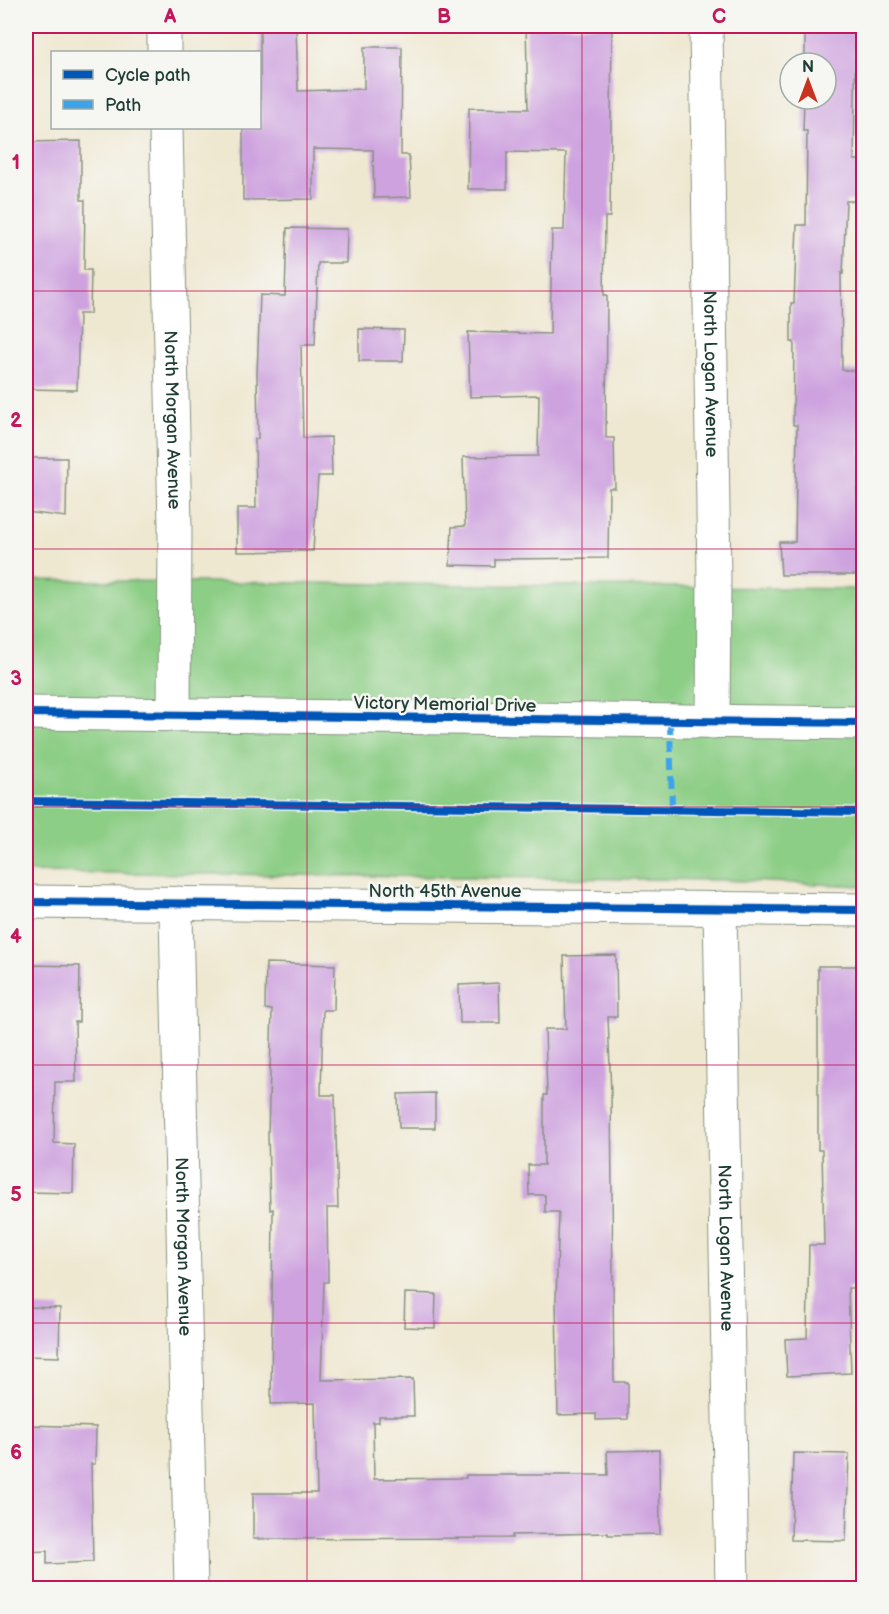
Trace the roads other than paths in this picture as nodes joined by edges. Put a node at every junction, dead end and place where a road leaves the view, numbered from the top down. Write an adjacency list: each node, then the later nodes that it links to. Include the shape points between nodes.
1 (164, 26): 3 (street)
2 (706, 26): 7 (street, North Logan Avenue)
3 (164, 51)
4 (166, 129): 6 (street, North Morgan Avenue, via 175,526)
5 (26, 713): 6 (street, Victory Memorial Drive)
6 (174, 715): 7 (street, Victory Memorial Drive)
7 (713, 722): 8 (street, Victory Memorial Drive)
8 (864, 723)
9 (26, 902): 10 (street, North 45th Avenue)
10 (179, 903): 11 (street, North 45th Avenue); 13 (street, North Morgan Avenue, via 176,914)
11 (720, 908): 12 (street, North 45th Avenue); 14 (street, North Logan Avenue)
12 (864, 910)
13 (191, 1588)
14 (732, 1588)

